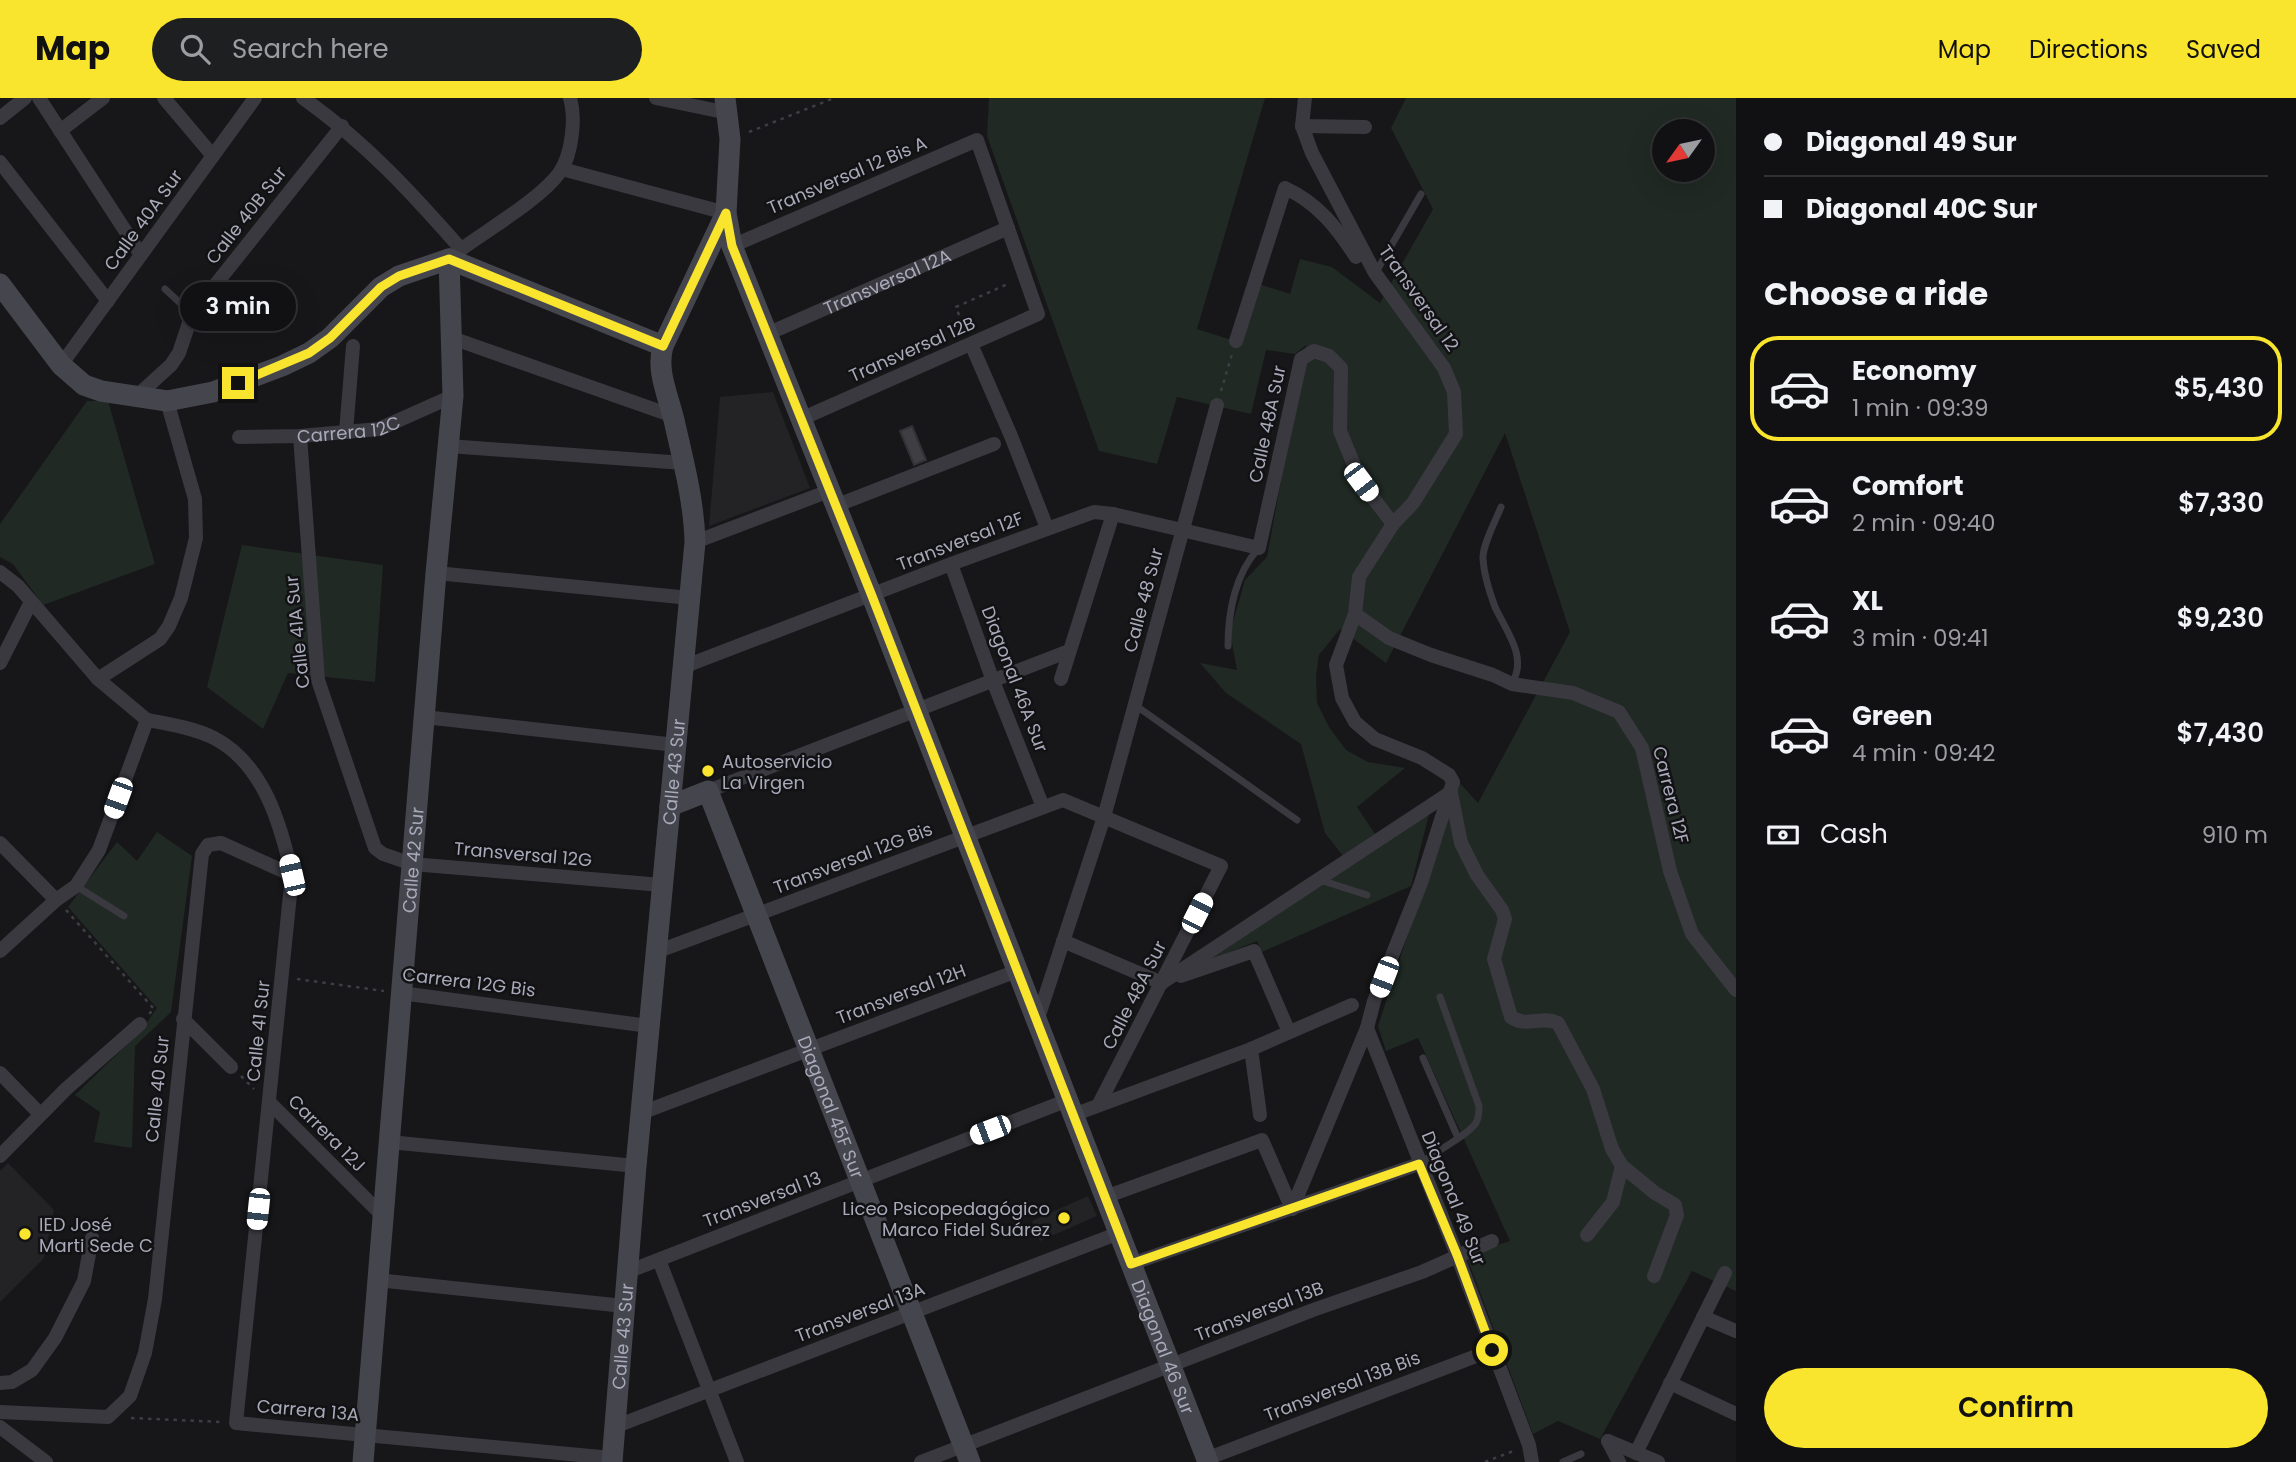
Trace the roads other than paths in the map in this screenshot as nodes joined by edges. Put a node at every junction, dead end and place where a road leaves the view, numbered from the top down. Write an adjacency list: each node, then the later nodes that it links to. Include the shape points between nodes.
1 (25, 98): 11 (street)
2 (39, 98): 15 (street)
3 (103, 98): 15 (street)
4 (164, 98): 16 (street)
5 (255, 98): 16 (street, Calle 40A Sur)
6 (303, 98): 12 (street)
7 (570, 98): 18 (street, via 574,118)
8 (656, 98): 10 (street)
9 (1305, 98): 13 (street)
10 (726, 105): 20 (street, Calle 43 Sur, via 730,139)
11 (0, 118)
12 (342, 126): 23 (street, via 381,162); 30 (street, Calle 40B Sur)
13 (1302, 126): 14 (street); 25 (street, Transversal 12, via 1311,153)
14 (1365, 127)
15 (60, 131): 24 (street)
16 (213, 156): 24 (street, Calle 40A Sur)
17 (0, 162): 29 (street)
18 (562, 169): 20 (street); 23 (street, via 545,188)
19 (1421, 194): 25 (lane)
20 (726, 213): 22 (street, Diagonal 46 Sur); 36 (street, Calle 43 Sur)
21 (1008, 228): 22 (street, Transversal 12 Bis A, via 976,140); 31 (street, Transversal 12A); 34 (street, Transversal 12B, via 1038,314)
22 (732, 246): 31 (street, Diagonal 46 Sur)
23 (455, 254): 32 (street, Calle 42 Sur); 36 (street); 40 (street, via 381,287 309,353 214,392)
24 (141, 255): 29 (street, Calle 40A Sur)
25 (1375, 273): 28 (street, Transversal 12)
26 (0, 284): 37 (street)
27 (165, 289): 30 (lane)
28 (1392, 295): 33 (street, via 1323,213 1285,188); 53 (street, Transversal 12, via 1444,368 1454,392 1456,434 1413,503)
29 (108, 301): 37 (street, Calle 40A Sur)
30 (192, 314): 38 (street, Calle 40B Sur, via 171,365)
31 (767, 334): 43 (street, Diagonal 46 Sur)
32 (452, 338): 39 (street, Calle 42 Sur); 42 (street)
33 (1236, 341)
34 (971, 344): 43 (street, Transversal 12B); 54 (street)
35 (353, 346): 44 (street)
36 (663, 346): 42 (street, Calle 43 Sur, via 659,363)
37 (61, 365): 38 (street, via 84,385)
38 (137, 396): 40 (street)
39 (453, 396): 44 (street, Carrera 12C, via 379,429); 48 (street, Calle 42 Sur)
40 (167, 401): 69 (street, via 195,499 196,538 181,598 160,639)
41 (1217, 405): 55 (street, Calle 48 Sur)
42 (673, 416): 49 (street, Calle 43 Sur)
43 (801, 419): 50 (street, Diagonal 46 Sur)
44 (346, 432): 45 (street, Carrera 12C)
45 (300, 436): 46 (street, Carrera 12C); 86 (street, Calle 41A Sur, via 318,680 375,848)
46 (239, 437)
47 (994, 444): 50 (street)
48 (448, 446): 49 (street); 60 (street, Calle 42 Sur)
49 (684, 463): 56 (street, Calle 43 Sur)
50 (832, 498): 56 (street); 61 (street, Diagonal 46 Sur)
51 (1501, 507): 72 (lane, via 1482,555 1486,583 1518,660 1518,673)
52 (1113, 514): 54 (street, Transversal 12F, via 1094,512); 55 (street); 66 (street)
53 (1393, 524): 57 (street, Calle 48A Sur, via 1361,482 1340,431 1341,368 1329,356 1314,351 1301,359); 64 (street, via 1359,577)
54 (1047, 528): 58 (street, Transversal 12F)
55 (1182, 531): 57 (street); 73 (street, Calle 48 Sur)
56 (695, 542): 62 (street, Calle 43 Sur)
57 (1259, 548): 65 (lane, via 1249,559 1234,595)
58 (951, 564): 61 (street, Transversal 12F); 71 (street, Diagonal 46A Sur)
59 (0, 572): 63 (street)
60 (436, 573): 62 (street); 75 (street, Calle 42 Sur)
61 (872, 596): 68 (street, Transversal 12F); 74 (street, Diagonal 46 Sur)
62 (690, 598): 68 (street, Calle 43 Sur)
63 (31, 602): 67 (street); 69 (street)
64 (1355, 614): 72 (street, Carrera 12F, via 1389,638); 79 (street, via 1336,665 1342,698 1355,722 1375,739 1423,758 1449,775)
65 (1228, 646)
66 (1069, 651): 70 (street); 71 (street)
67 (0, 663)
68 (683, 667): 77 (street, Calle 43 Sur)
69 (98, 679): 76 (street)
70 (1060, 679)
71 (993, 681): 74 (street); 81 (street, Diagonal 46A Sur)
72 (1511, 684): 101 (street, Carrera 12F, via 1573,693 1619,712 1642,748 1670,871 1692,933)
73 (1135, 705): 82 (street, Calle 48 Sur); 83 (lane)
74 (916, 710): 78 (street); 84 (street, Diagonal 46 Sur)
75 (424, 717): 77 (street); 87 (street, Calle 42 Sur)
76 (146, 720): 88 (street, Calle 41 Sur, via 215,738 247,764 283,831); 91 (street, via 99,850)
77 (676, 745): 80 (street, Calle 43 Sur)
78 (708, 791): 80 (street); 94 (street, Diagonal 45F Sur)
79 (1451, 792): 89 (street); 109 (street); 127 (street, via 1461,844 1505,919 1494,959 1511,1017 1524,1023 1548,1019 1558,1023 1593,1089)
80 (670, 806): 90 (street, Calle 43 Sur)
81 (1043, 807): 82 (street, Transversal 12G Bis, via 1063,800); 84 (street, Transversal 12G Bis)
82 (1104, 817): 96 (street, Calle 48 Sur); 100 (street, Calle 48A Sur, via 1221,866)
83 (1297, 820)
84 (965, 836): 94 (street, Transversal 12G Bis); 99 (street, Diagonal 46 Sur)
85 (0, 843): 93 (street)
86 (383, 854): 87 (street, Transversal 12G)
87 (412, 864): 90 (street, Transversal 12G); 102 (street, Calle 42 Sur)
88 (292, 875): 105 (street, Calle 40 Sur, via 221,843 208,845 202,854); 116 (street, Calle 41 Sur)
89 (1317, 879): 92 (lane); 100 (street)
90 (662, 885): 98 (street, Calle 43 Sur)
91 (76, 886): 93 (street); 95 (lane)
92 (1367, 895)
93 (56, 900): 97 (street)
94 (756, 915): 98 (street, Transversal 12G Bis); 111 (street, Diagonal 45F Sur)
95 (124, 916)
96 (1063, 941): 100 (street); 106 (street, Calle 48 Sur)
97 (0, 951)
98 (656, 952): 108 (street, Calle 43 Sur)
99 (1017, 971): 106 (street, Diagonal 46 Sur); 111 (street, Transversal 12H)
100 (1162, 983): 110 (street, via 1254,951); 117 (street, Calle 48A Sur)
101 (1736, 990)
102 (401, 993): 108 (street, Carrera 12G Bis); 123 (street, Calle 42 Sur)
103 (1440, 996): 122 (lane, via 1479,1106 1475,1125)
104 (1352, 1005): 110 (street, Transversal 13)
105 (183, 1020): 114 (street); 152 (street, Calle 40 Sur, via 155,1299 130,1396 108,1417)
106 (1037, 1022): 118 (street, Diagonal 46 Sur)
107 (140, 1024): 120 (street)
108 (649, 1026): 119 (street, Calle 43 Sur)
109 (1367, 1028): 125 (street, Diagonal 49 Sur); 130 (street)
110 (1289, 1032): 112 (street, Transversal 13)
111 (809, 1049): 119 (street, Transversal 12H); 128 (street, Diagonal 45F Sur)
112 (1251, 1049): 117 (street, Transversal 13); 121 (street)
113 (1423, 1058): 122 (lane)
114 (231, 1067)
115 (0, 1073): 120 (street)
116 (270, 1103): 131 (street, Carrera 12J); 154 (street, Calle 41 Sur)
117 (1099, 1104): 118 (street, Transversal 13)
118 (1070, 1107): 128 (street, Transversal 13); 129 (street, Diagonal 46 Sur)
119 (641, 1113): 126 (street, Calle 43 Sur)
120 (40, 1114): 124 (street)
121 (1260, 1115)
122 (1458, 1138): 125 (lane)
123 (389, 1142): 126 (street); 131 (street, Calle 42 Sur)
124 (0, 1156)
125 (1419, 1164): 130 (street); 136 (street, Diagonal 49 Sur)
126 (636, 1166): 139 (street, Calle 43 Sur)
127 (1622, 1166): 133 (street, via 1613,1202); 141 (street, via 1675,1205 1677,1215)
128 (860, 1181): 137 (street, Transversal 13); 144 (street, Diagonal 45F Sur)
129 (1105, 1196): 130 (street, via 1262,1140); 132 (street, Diagonal 46 Sur)
130 (1292, 1209): 138 (street)
131 (383, 1216): 142 (street, Calle 42 Sur)
132 (1119, 1233): 138 (street, Diagonal 46 Sur); 144 (street, Transversal 13A)
133 (1587, 1235)
134 (92, 1238): 149 (street, via 84,1281 55,1338 32,1370 12,1382)
135 (1492, 1241): 136 (street, Transversal 13B)
136 (1457, 1255): 147 (street, Diagonal 49 Sur); 148 (street, Transversal 13B)
137 (659, 1260): 139 (street, Transversal 13); 151 (street)
138 (1131, 1264): 148 (street, Diagonal 46 Sur)
139 (627, 1272): 143 (street, Calle 43 Sur)
140 (1725, 1273): 145 (street)
141 (1654, 1276)
142 (377, 1280): 143 (street); 157 (street, Calle 42 Sur)
143 (624, 1306): 156 (street, Calle 43 Sur)
144 (912, 1313): 151 (street, Transversal 13A); 159 (street, Diagonal 45F Sur)
145 (1703, 1317): 146 (street); 150 (street)
146 (1736, 1331)
147 (1492, 1350): 162 (street, Transversal 13B Bis); 167 (street, Diagonal 49 Sur)
148 (1171, 1365): 159 (street, Transversal 13B); 162 (street, Diagonal 46 Sur)
149 (0, 1383)
150 (1670, 1383): 153 (street); 158 (street)
151 (709, 1391): 156 (street, Transversal 13A); 165 (street)
152 (0, 1412)
153 (1736, 1413)
154 (236, 1423): 157 (street, Carrera 13A)
155 (0, 1427): 163 (street)
156 (614, 1427): 161 (street, Calle 43 Sur)
157 (365, 1435): 161 (street, Carrera 13A); 164 (street, Calle 42 Sur)
158 (1636, 1453): 169 (street, via 1608,1441); 170 (street)
159 (967, 1454): 166 (street, Transversal 13B)
160 (1581, 1454): 168 (lane)
161 (612, 1460)
162 (1207, 1460)
163 (46, 1462)
164 (363, 1462)
165 (737, 1462)
166 (921, 1462)
167 (1532, 1462)
168 (1563, 1462)
169 (1619, 1462)
170 (1658, 1462)

